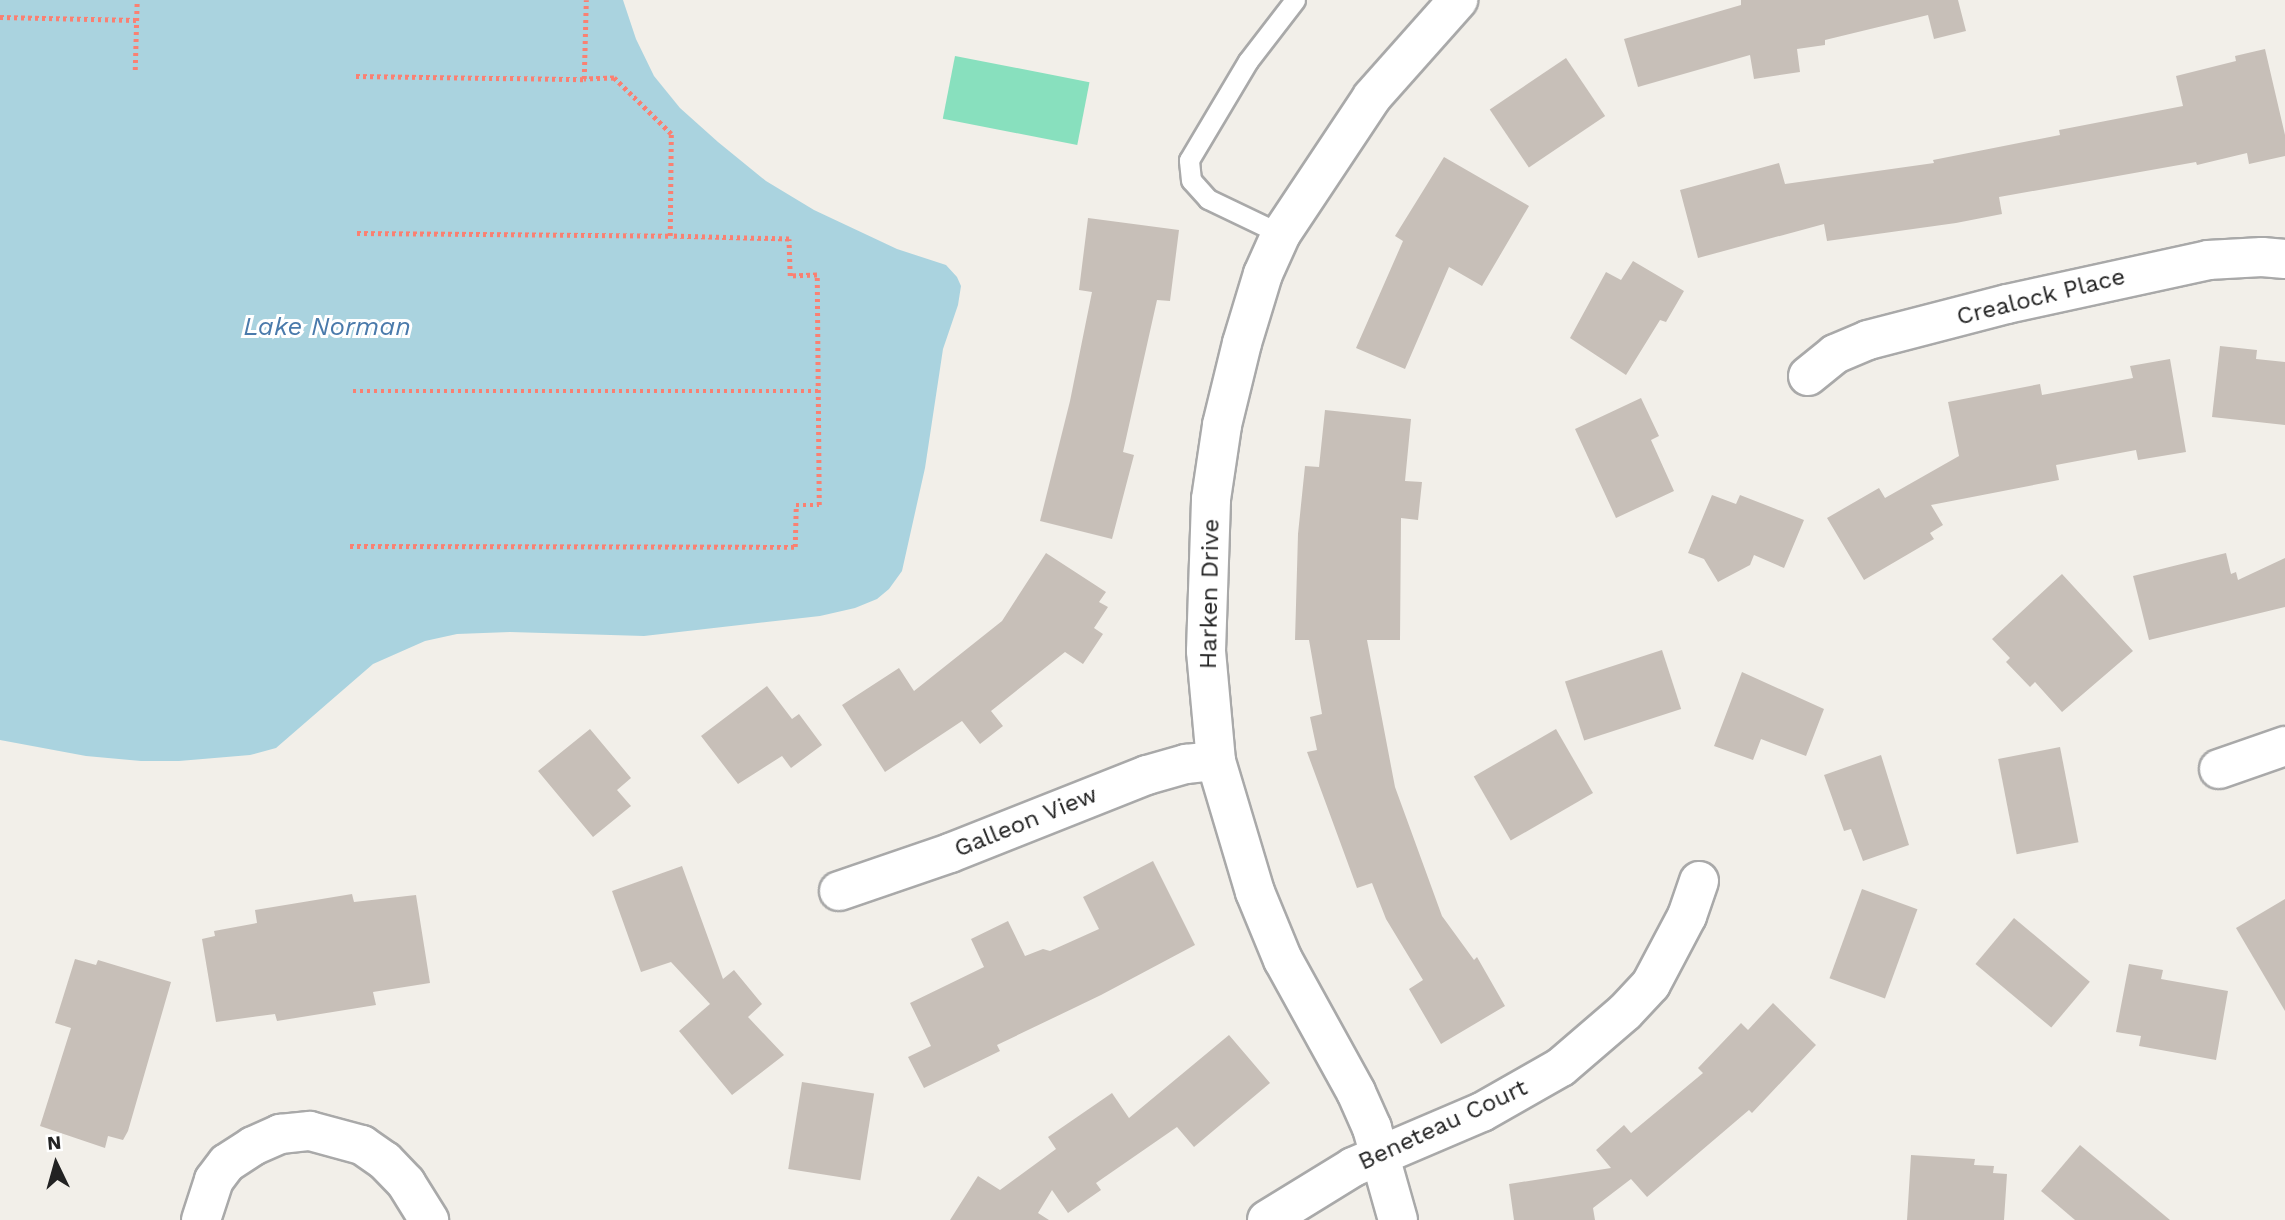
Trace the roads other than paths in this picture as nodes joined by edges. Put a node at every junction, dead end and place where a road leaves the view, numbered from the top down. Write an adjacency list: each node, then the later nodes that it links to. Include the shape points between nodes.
1 (1295, 0): 3 (lane, via 1248,61 1189,160 1191,180 1208,199)
2 (1458, 0): 3 (street, Harken Drive, via 1372,97)
3 (1281, 234): 7 (street, Harken Drive, via 1263,274 1242,344 1222,425 1211,499 1206,651)
4 (2285, 259): 5 (street, Crealock Place, via 2208,260 2007,304 1868,340 1835,354)
5 (1808, 376)
6 (2285, 746): 8 (street)
7 (1216, 761): 10 (street, Galleon View, via 1147,775 950,853); 11 (street, Harken Drive, via 1255,892 1294,980 1356,1092)
8 (2220, 769)
9 (1699, 881): 11 (street, Beneteau Court, via 1687,916 1651,984 1570,1060 1482,1112)
10 (839, 891)
11 (1381, 1155): 14 (street, Beneteau Court); 15 (street, Harken Drive)
12 (201, 1220): 13 (street, via 215,1180 227,1163 280,1134 310,1131 362,1145 385,1161 414,1194)
13 (429, 1220)
14 (1267, 1220)
15 (1398, 1220)

